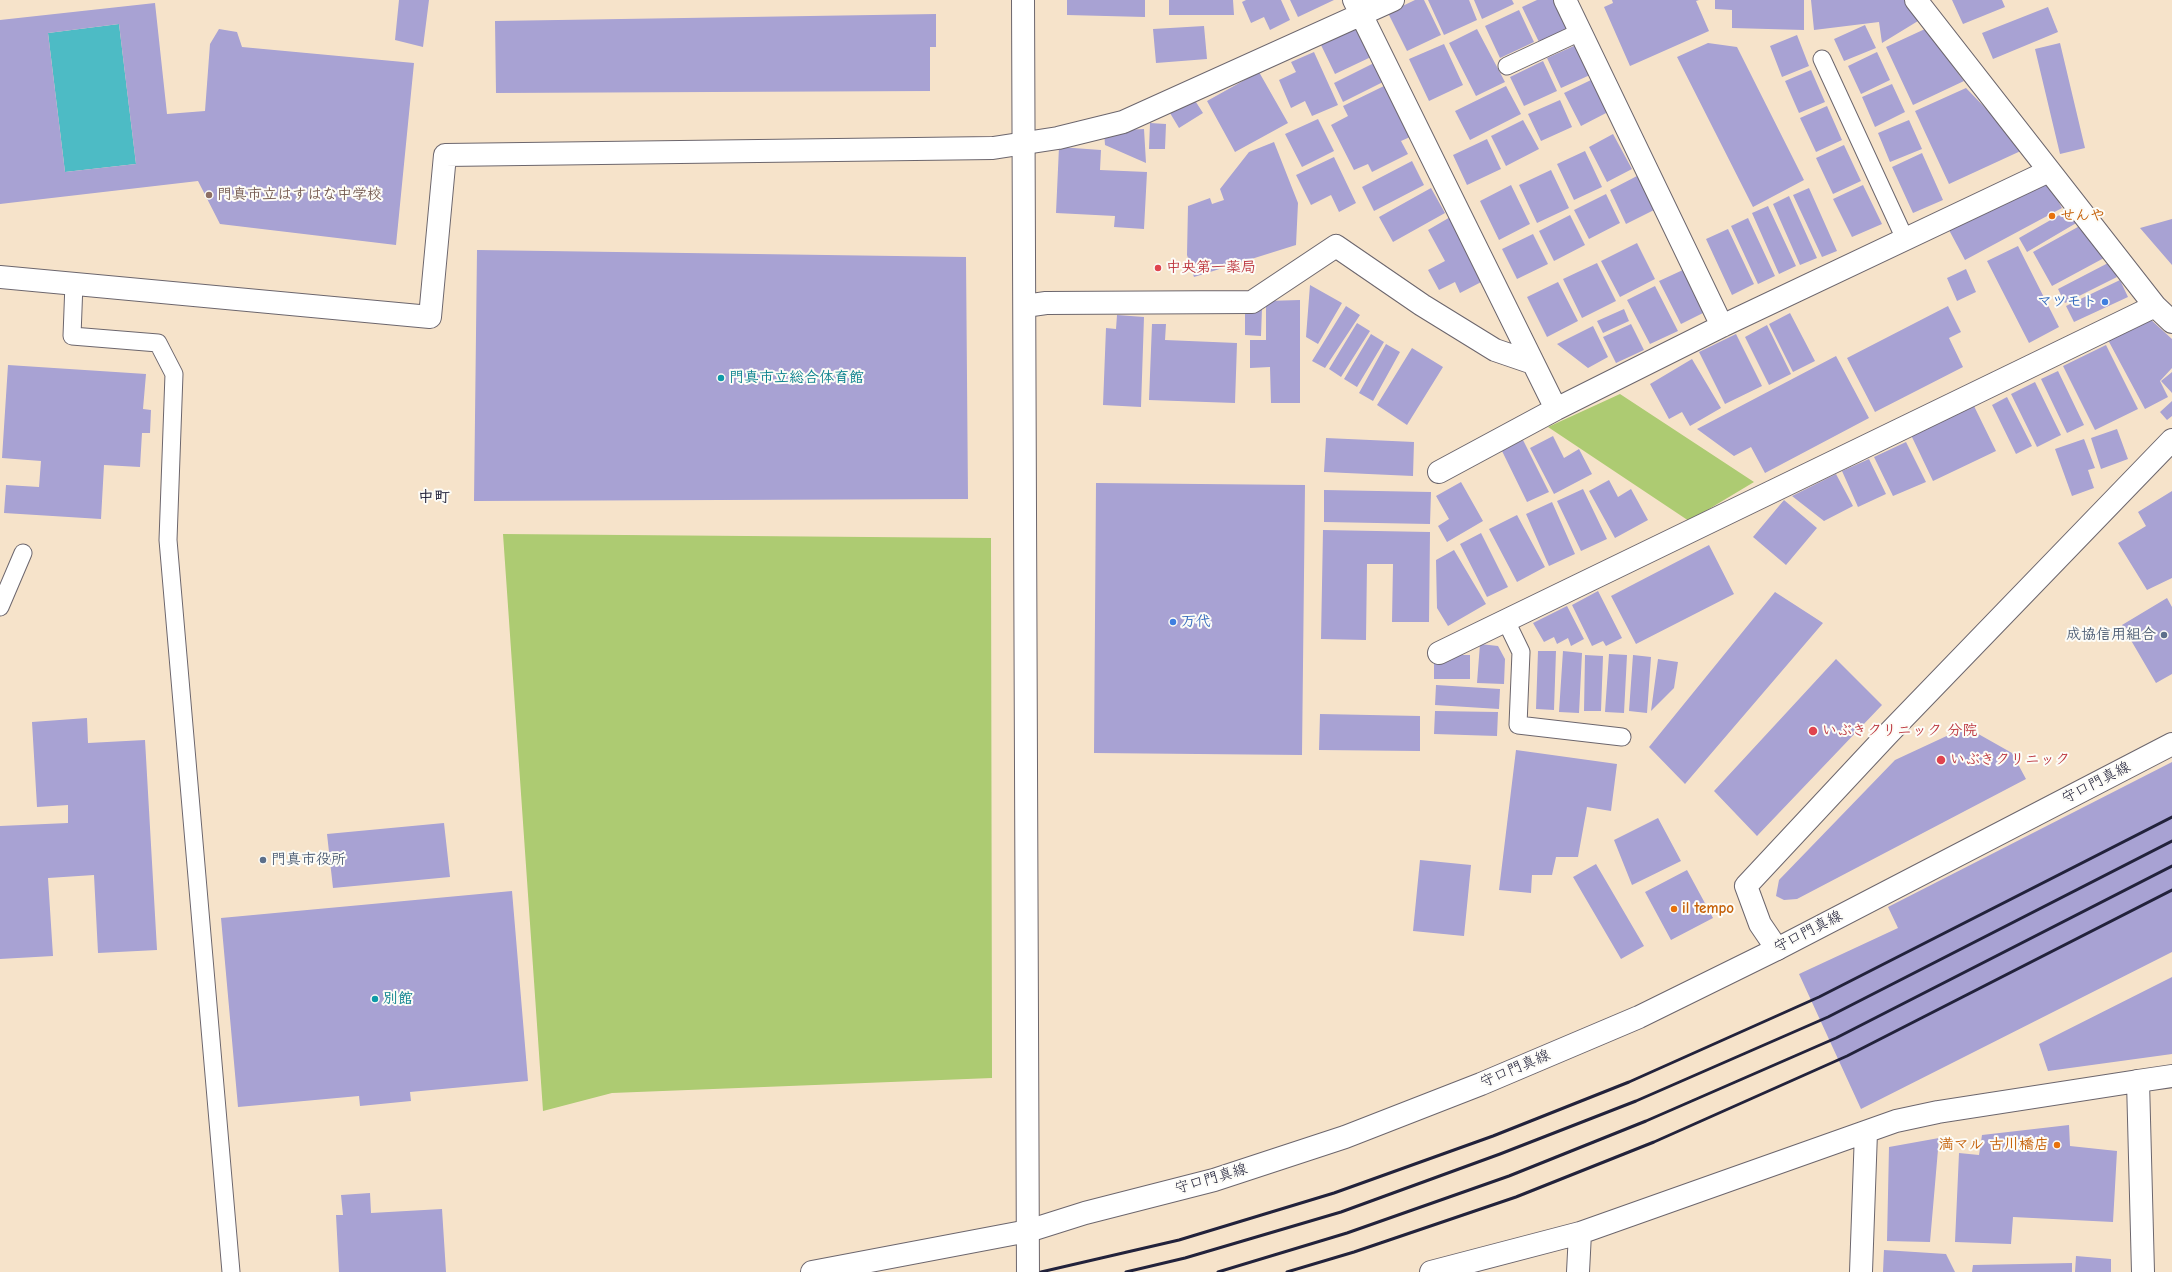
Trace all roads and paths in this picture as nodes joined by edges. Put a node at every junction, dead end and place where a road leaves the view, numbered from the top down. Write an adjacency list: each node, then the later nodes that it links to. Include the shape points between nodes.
1 (1023, 0): 9 (street)
2 (1394, 0): 5 (street)
3 (1565, 0): 6 (street)
4 (1916, 0): 10 (street)
5 (1357, 7): 9 (street, via 1123,122); 18 (street)
6 (1580, 32): 8 (lane); 17 (street)
7 (1822, 59): 11 (lane)
8 (1507, 66)
9 (1022, 144): 13 (street, via 993,148 445,155 430,317); 14 (street)
10 (2049, 171): 11 (street); 15 (street)
11 (1905, 239): 17 (street)
12 (0, 277): 13 (street)
13 (74, 283): 34 (lane, via 72,336 158,343 174,374 168,540)
14 (1025, 306): 18 (street, via 1046,303 1252,302 1336,246 1422,305 1495,350); 32 (street)
15 (2156, 306): 16 (street); 24 (street)
16 (2172, 322)
17 (1722, 326): 19 (street)
18 (1533, 363): 19 (street)
19 (1556, 409): 21 (street)
20 (2172, 440): 28 (street, via 1746,886 1760,924)
21 (1439, 472)
22 (23, 553): 23 (lane)
23 (0, 607)
24 (1506, 621): 25 (street); 26 (lane, via 1521,652 1518,724)
25 (1438, 653)
26 (1622, 737)
27 (2172, 744): 28 (street, 守口門真線)
28 (1777, 949): 32 (street, 守口門真線, via 1639,1018 1345,1137 1214,1180 1085,1213)
29 (2172, 1076): 30 (street)
30 (2138, 1081): 31 (street, via 1938,1112 1896,1121); 40 (street)
31 (1866, 1132): 33 (street); 39 (street)
32 (1028, 1231): 35 (street, 守口門真線); 36 (street)
33 (1580, 1233): 37 (street); 38 (street)
34 (231, 1272)
35 (812, 1272)
36 (1028, 1272)
37 (1431, 1272)
38 (1578, 1272)
39 (1861, 1272)
40 (2143, 1272)

